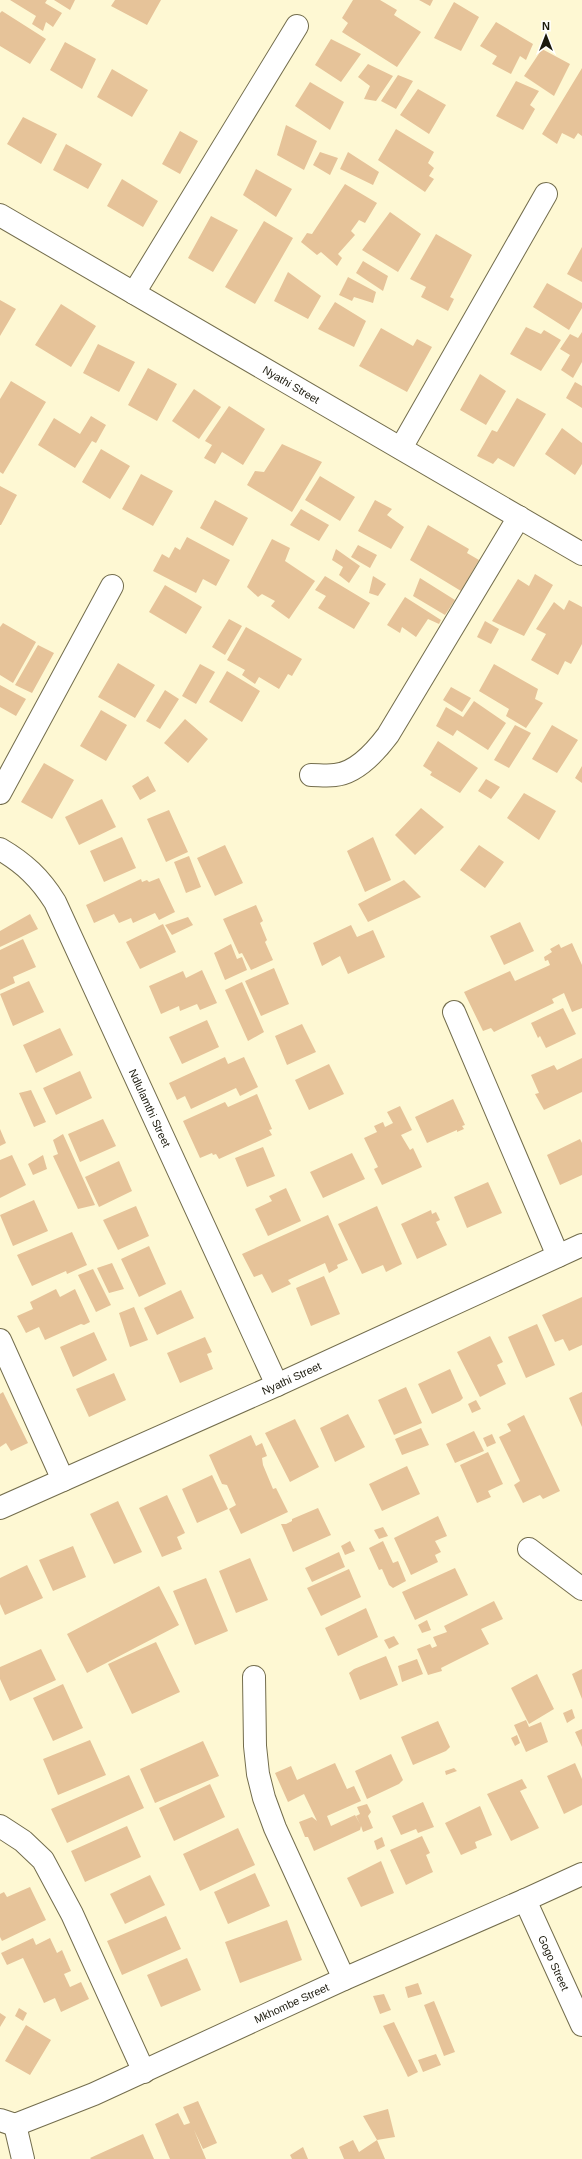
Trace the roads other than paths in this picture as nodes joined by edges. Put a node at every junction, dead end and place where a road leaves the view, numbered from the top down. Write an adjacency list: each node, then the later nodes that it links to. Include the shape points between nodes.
1 (297, 26): 4 (street)
2 (546, 194): 5 (street)
3 (0, 215): 4 (street, Nyathi Street)
4 (134, 293): 5 (street, Nyathi Street)
5 (401, 448): 6 (street, Nyathi Street)
6 (519, 517): 7 (street, Nyathi Street); 9 (street, via 374,755 337,775)
7 (582, 554)
8 (112, 586): 10 (street)
9 (311, 775)
10 (0, 793)
11 (0, 849): 16 (street, Ndlulamthi Street, via 29,868 44,884 55,902)
12 (454, 1012): 14 (street)
13 (582, 1245): 14 (street, Nyathi Street)
14 (558, 1256): 16 (street, Nyathi Street)
15 (0, 1340): 17 (street)
16 (277, 1385): 17 (street, Nyathi Street)
17 (63, 1480): 18 (street, Nyathi Street)
18 (0, 1508)
19 (529, 1549): 20 (street)
20 (582, 1589)
21 (254, 1677): 25 (street, via 255,1746 264,1798 275,1828)
22 (0, 1826): 27 (street, via 23,1841 43,1860 72,1914)
23 (582, 1874): 24 (street, Mkhombe Street)
24 (525, 1900): 25 (street, Mkhombe Street); 26 (street, Gogo Street)
25 (344, 1978): 27 (street, Mkhombe Street)
26 (582, 2025)
27 (144, 2072): 28 (street, Mkhombe Street)
28 (7, 2123): 29 (street)
29 (23, 2159)

